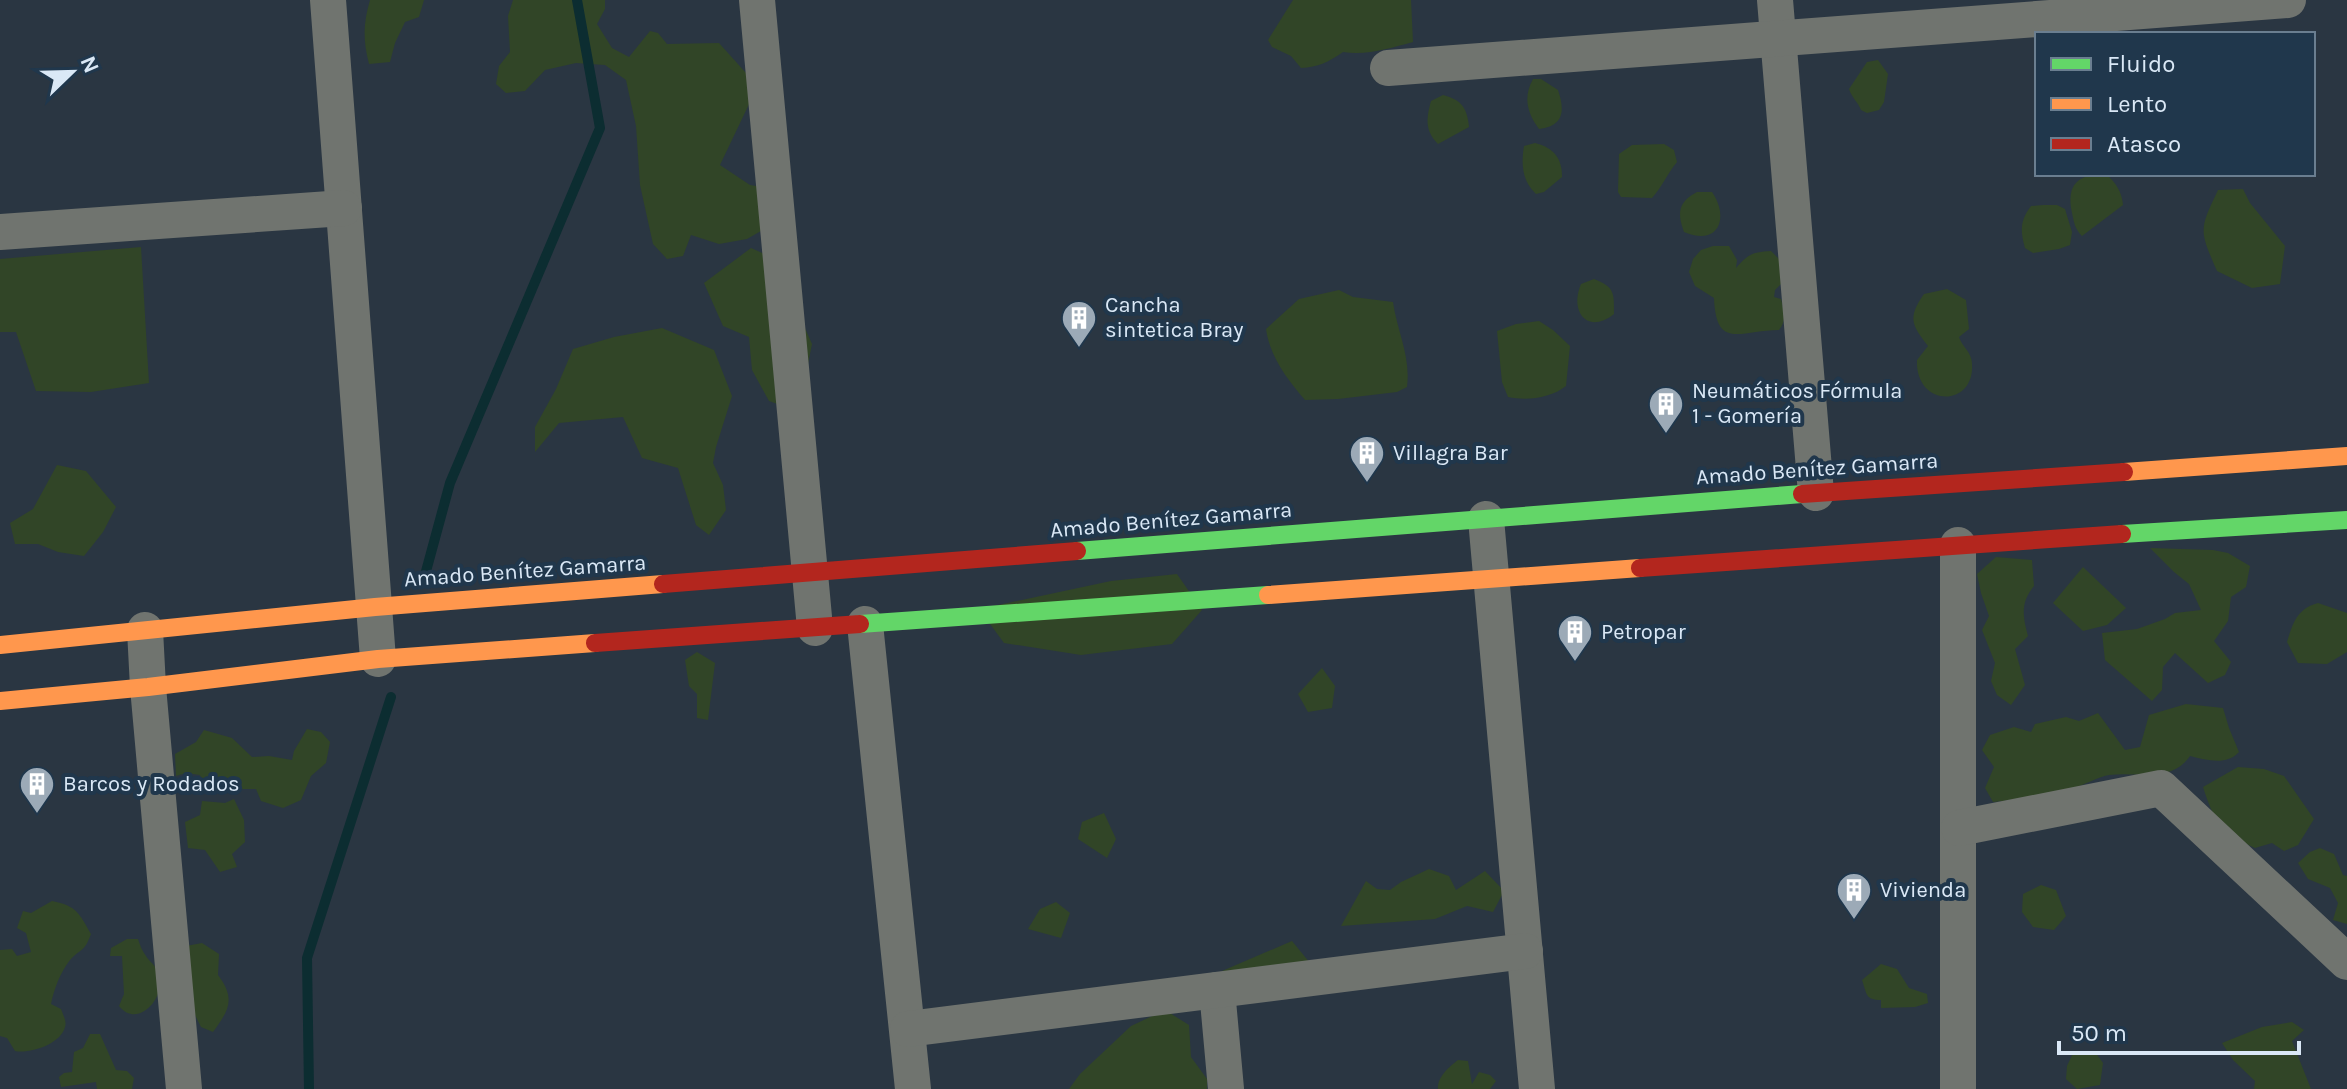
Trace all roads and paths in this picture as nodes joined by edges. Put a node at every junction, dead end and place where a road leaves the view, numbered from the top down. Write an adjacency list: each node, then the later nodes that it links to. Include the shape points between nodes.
1 (328, 0): 7 (street)
2 (757, 0): 14 (street)
3 (1775, 0): 5 (street)
4 (2288, 0): 5 (street)
5 (1779, 39): 6 (street); 10 (street)
6 (1388, 68)
7 (344, 208): 8 (street); 16 (street)
8 (0, 232)
9 (2347, 456): 10 (main road, Amado Benítez Gamarra)
10 (1816, 493): 11 (main road, Amado Benítez Gamarra)
11 (1486, 519): 14 (main road, Amado Benítez Gamarra); 15 (street)
12 (2347, 520): 13 (main road)
13 (1958, 545): 15 (main road); 24 (street)
14 (810, 573): 16 (main road, Amado Benítez Gamarra); 18 (street)
15 (1491, 579): 17 (main road); 25 (street)
16 (375, 607): 19 (main road, Amado Benítez Gamarra); 21 (street)
17 (865, 624): 18 (main road); 28 (street)
18 (815, 628): 21 (main road)
19 (145, 630): 20 (main road, Amado Benítez Gamarra); 22 (street)
20 (0, 645)
21 (378, 659): 22 (main road)
22 (148, 687): 23 (main road); 29 (street)
23 (0, 701)
24 (1959, 828): 26 (street, via 2161,788); 33 (street)
25 (1525, 951): 27 (street); 32 (street)
26 (2347, 962)
27 (1217, 990): 28 (street); 31 (street)
28 (908, 1029): 30 (street)
29 (184, 1089)
30 (913, 1089)
31 (1226, 1089)
32 (1537, 1089)
33 (1958, 1089)

